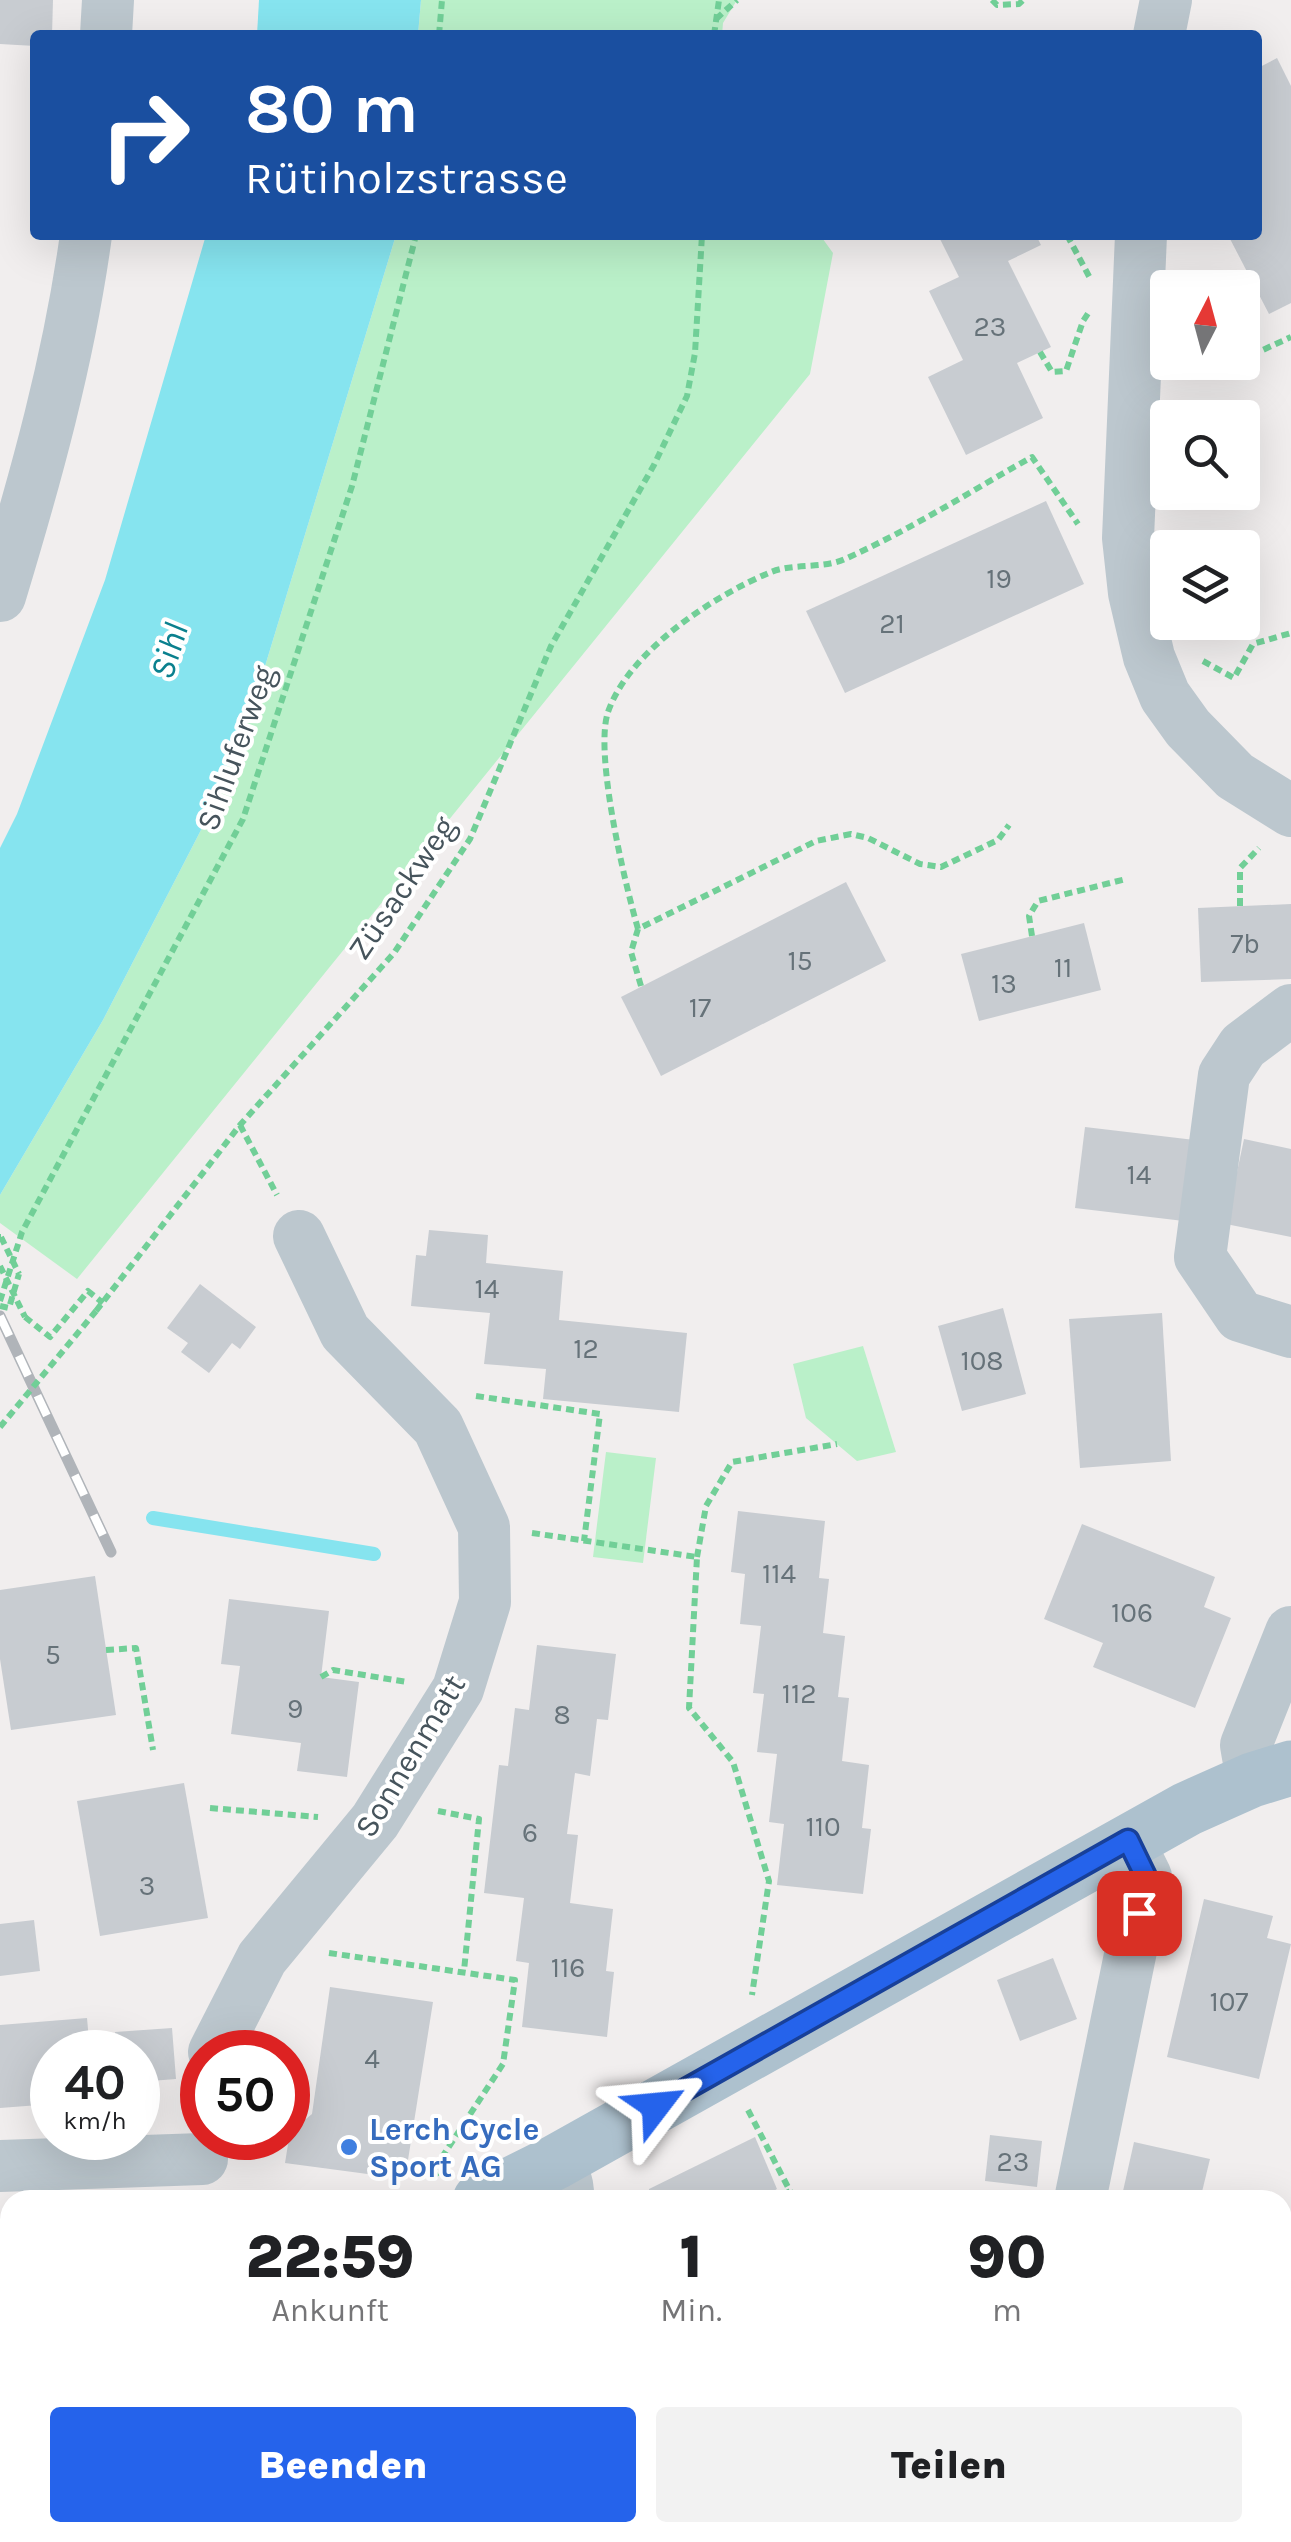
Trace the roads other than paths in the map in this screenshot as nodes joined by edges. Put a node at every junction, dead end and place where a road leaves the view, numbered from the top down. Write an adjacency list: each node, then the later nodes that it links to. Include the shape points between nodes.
1 (108, 0): 2 (street)
2 (106, 30)
3 (85, 240): 5 (street, via 42,456)
4 (1141, 240): 6 (street, via 1129,476 1134,593 1165,696)
5 (0, 596)
6 (1276, 828)
7 (1291, 1010): 9 (street, via 1242,1046 1224,1075 1200,1257 1240,1316)
8 (299, 1236): 13 (street, Sonnenmatt, via 344,1332 438,1427 484,1528 485,1602 458,1689 375,1821 262,1958)
9 (1291, 1332)
10 (1291, 1632): 11 (street, via 1246,1745)
11 (1272, 1774): 12 (main road)
12 (1128, 1840): 16 (main road); 18 (street, via 1146,1877)
13 (225, 2030)
14 (0, 2166): 15 (street)
15 (205, 2166)
16 (561, 2181): 17 (main road)
17 (470, 2190)
18 (1082, 2190)

